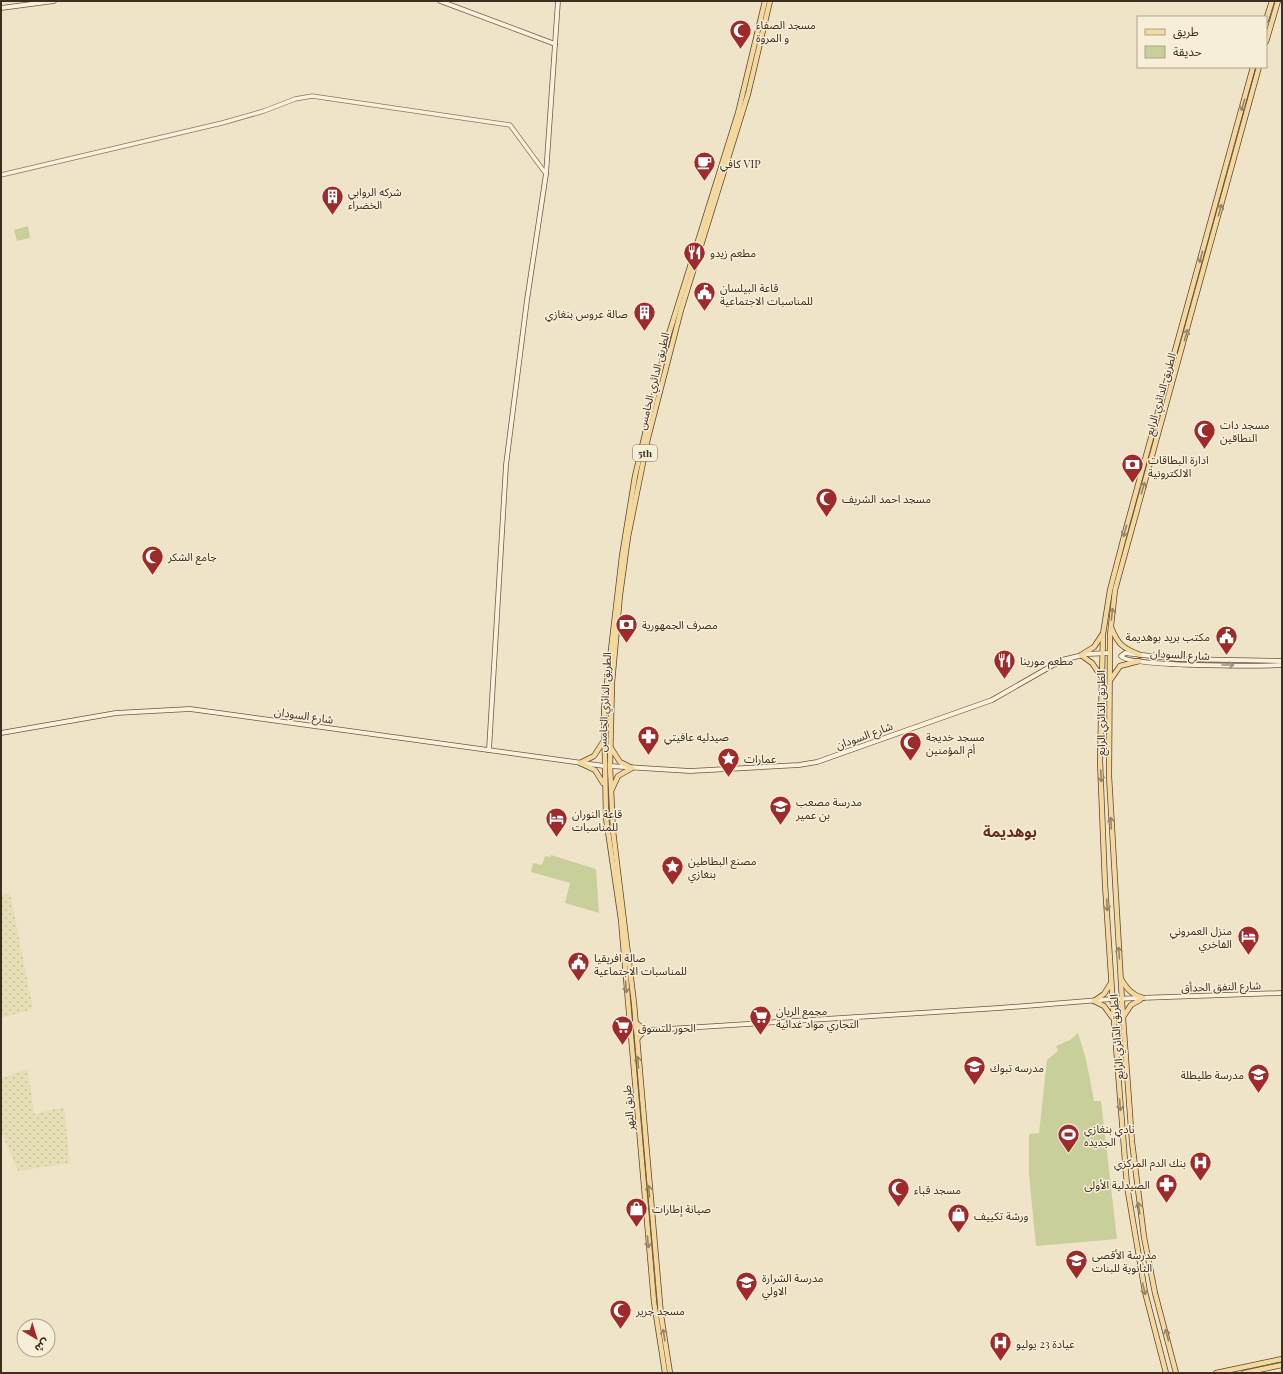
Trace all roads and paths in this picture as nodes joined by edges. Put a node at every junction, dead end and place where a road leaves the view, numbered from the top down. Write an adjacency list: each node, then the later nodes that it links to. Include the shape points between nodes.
1 (54, 1): 8 (main road)
2 (440, 1): 11 (main road)
3 (558, 1): 11 (main road)
4 (765, 1): 18 (main road, الطريق الدائري الخامس / 5th, via 742,99 672,326)
5 (770, 1): 18 (main road, الطريق الدائري الخامس / 5th, via 748,94)
6 (1272, 1): 9 (main road)
7 (1278, 1): 10 (main road)
8 (1, 8)
9 (1267, 17)
10 (1267, 39)
11 (555, 44): 16 (main road)
12 (1253, 68): 14 (main road, الطريق الدائري الرابع, one-way to 14)
13 (1259, 68): 15 (main road, الطريق الدائري الرابع)
14 (1239, 120): 15 (main road); 20 (main road, الطريق الدائري الرابع, one-way to 20, via 1121,546)
15 (1244, 121): 19 (main road, الطريق الدائري الرابع, one-way to 15, via 1116,586)
16 (546, 174): 17 (street, via 510,125 312,96 214,125); 33 (main road, via 508,450)
17 (1, 175)
18 (655, 401): 31 (main road, الطريق الدائري الخامس / 5th, via 635,476 624,542 604,708); 32 (main road, الطريق الدائري الخامس / 5th, via 624,566 612,683)
19 (1110, 626): 21 (main road, الطريق الدائري الرابع); 24 (main road, via 1122,647)
20 (1103, 634): 22 (main road, الطريق الدائري الرابع); 23 (main road, via 1094,647)
21 (1109, 652): 22 (main road, شارع السودان); 29 (main road, الطريق الدائري الرابع)
22 (1102, 653): 23 (main road, شارع السودان); 28 (main road, الطريق الدائري الرابع)
23 (1081, 655): 28 (main road, via 1092,663); 37 (main road, شارع السودان, via 1056,662 1010,692 992,700 817,762 690,771)
24 (1140, 655): 25 (main road, شارع السودان, via 1125,653 1121,656 1125,660); 26 (main road, شارع السودان, via 1177,659)
25 (1139, 661): 27 (main road, شارع السودان, one-way to 27); 29 (main road, via 1120,666)
26 (1282, 661)
27 (1282, 666)
28 (1101, 676): 42 (main road, الطريق الدائري الرابع, one-way to 42, via 1100,767)
29 (1110, 681): 41 (main road, الطريق الدائري الرابع, one-way to 29, via 1109,759)
30 (1, 733): 33 (main road, شارع السودان, via 116,713 185,709)
31 (604, 741): 34 (main road, via 594,756); 35 (main road, الطريق الدائري الخامس / 5th)
32 (610, 743): 36 (main road, الطريق الدائري الخامس / 5th); 37 (main road, via 620,762)
33 (489, 750): 34 (main road, شارع السودان)
34 (580, 762): 35 (main road, شارع السودان); 38 (main road, via 598,773)
35 (604, 766): 38 (main road, الطريق الدائري الخامس / 5th)
36 (610, 766): 37 (main road, شارع السودان); 39 (main road, الطريق الدائري الخامس / 5th)
37 (632, 768): 39 (main road, via 618,776)
38 (604, 787): 40 (main road, الطريق الدائري الخامس / 5th)
39 (611, 794): 43 (main road, الطريق الدائري الخامس / 5th)
40 (610, 842): 60 (main road, طريق النهر, one-way to 60, via 621,920 654,1302)
41 (1113, 848): 42 (main road); 44 (main road, الطريق الدائري الرابع, one-way to 41)
42 (1104, 849): 45 (main road, الطريق الدائري الرابع, one-way to 45)
43 (624, 918): 53 (main road, طريق النهر)
44 (1120, 978): 47 (main road, via 1129,990); 49 (main road, الطريق الدائري الرابع)
45 (1112, 981): 48 (main road, الطريق الدائري الرابع); 50 (main road, via 1104,994)
46 (1282, 993): 47 (main road, شارع النفق الحدأق)
47 (1142, 999): 49 (main road, شارع النفق الحدأق); 51 (main road, via 1128,1009)
48 (1112, 1000): 49 (main road, شارع النفق الحدأق); 50 (main road, شارع النفق الحدأق); 52 (main road, الطريق الدائري الرابع)
49 (1122, 1000): 51 (main road, الطريق الدائري الرابع)
50 (1094, 1001): 52 (main road, via 1109,1010); 54 (main road, شارع النفق الحدأق)
51 (1123, 1018): 58 (main road, الطريق الدائري الرابع, one-way to 51, via 1155,1293 1139,1206)
52 (1114, 1021): 62 (main road, الطريق الدائري الرابع, one-way to 62, via 1125,1163 1133,1228 1145,1292)
53 (635, 1022): 54 (main road); 55 (main road, طريق النهر)
54 (645, 1030): 55 (main road, شارع النفق الحدأق); 56 (main road)
55 (636, 1031): 56 (main road, طريق النهر)
56 (637, 1040): 61 (main road, طريق النهر, one-way to 56, via 661,1315)
57 (1282, 1359): 65 (main road)
58 (1174, 1365): 63 (main road, الطريق الدائري الرابع); 64 (main road)
59 (1282, 1365): 66 (main road)
60 (665, 1373)
61 (670, 1373)
62 (1165, 1373)
63 (1176, 1373)
64 (1182, 1373)
65 (1216, 1373)
66 (1244, 1373)

